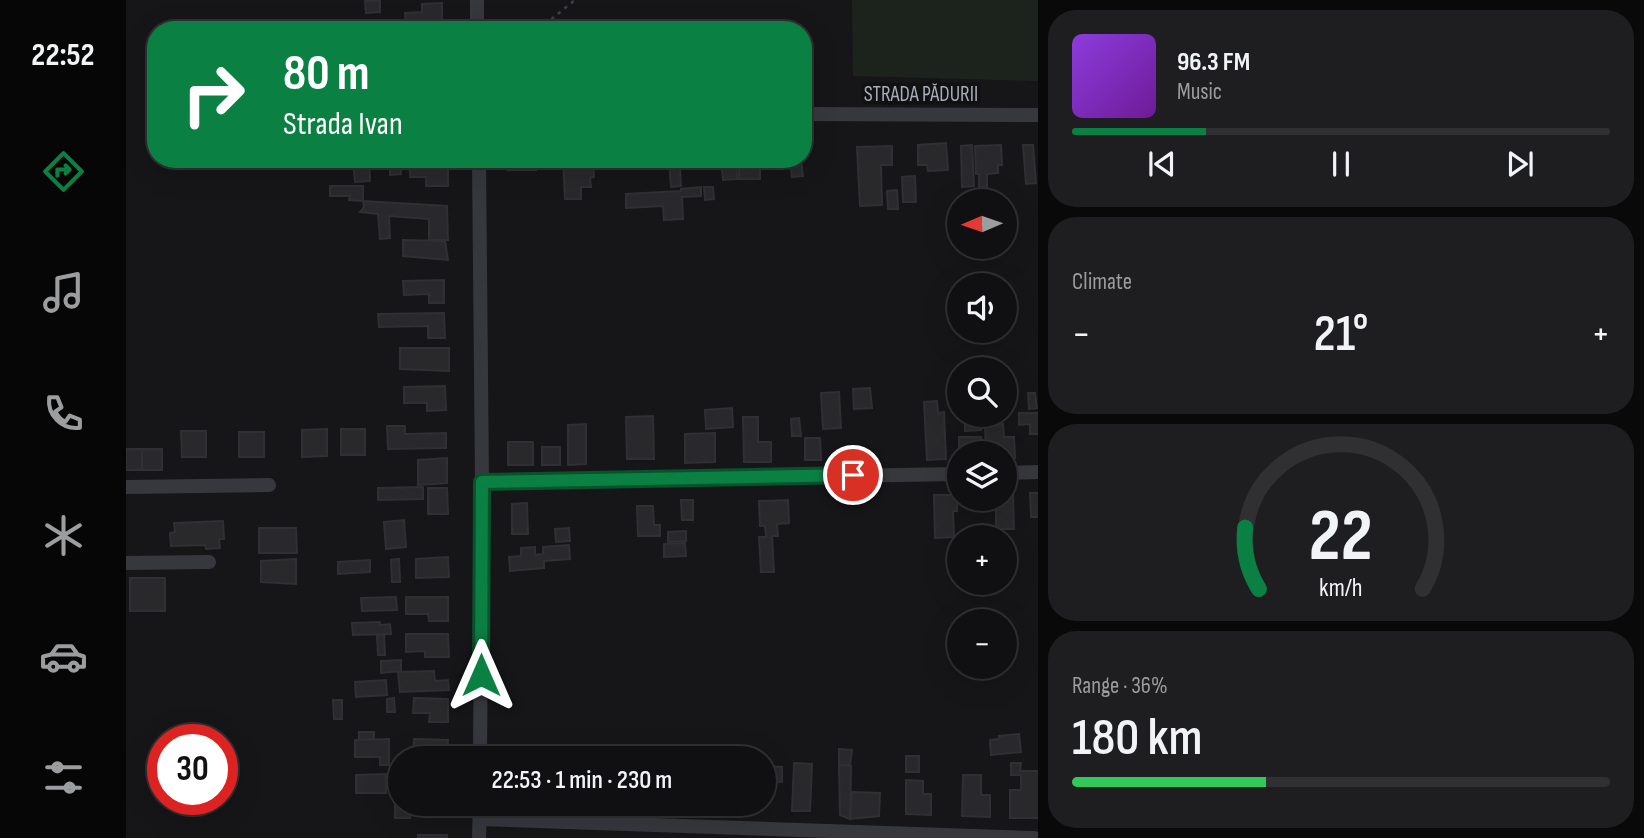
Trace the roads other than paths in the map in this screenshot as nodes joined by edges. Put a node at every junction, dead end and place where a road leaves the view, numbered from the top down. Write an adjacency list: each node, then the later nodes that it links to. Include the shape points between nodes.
1 (477, 0): 2 (street)
2 (477, 21)
3 (812, 114): 4 (street, STRADA PĂDURII)
4 (1038, 115)
5 (479, 168): 9 (street)
6 (1038, 472): 7 (street)
7 (1017, 473)
8 (947, 474): 9 (street)
9 (482, 482): 14 (street)
10 (269, 485): 11 (street)
11 (126, 487)
12 (209, 562): 13 (street)
13 (126, 563)
14 (480, 746)
15 (480, 816): 17 (street)
16 (583, 816): 18 (street)
17 (479, 838)
18 (1034, 838)

